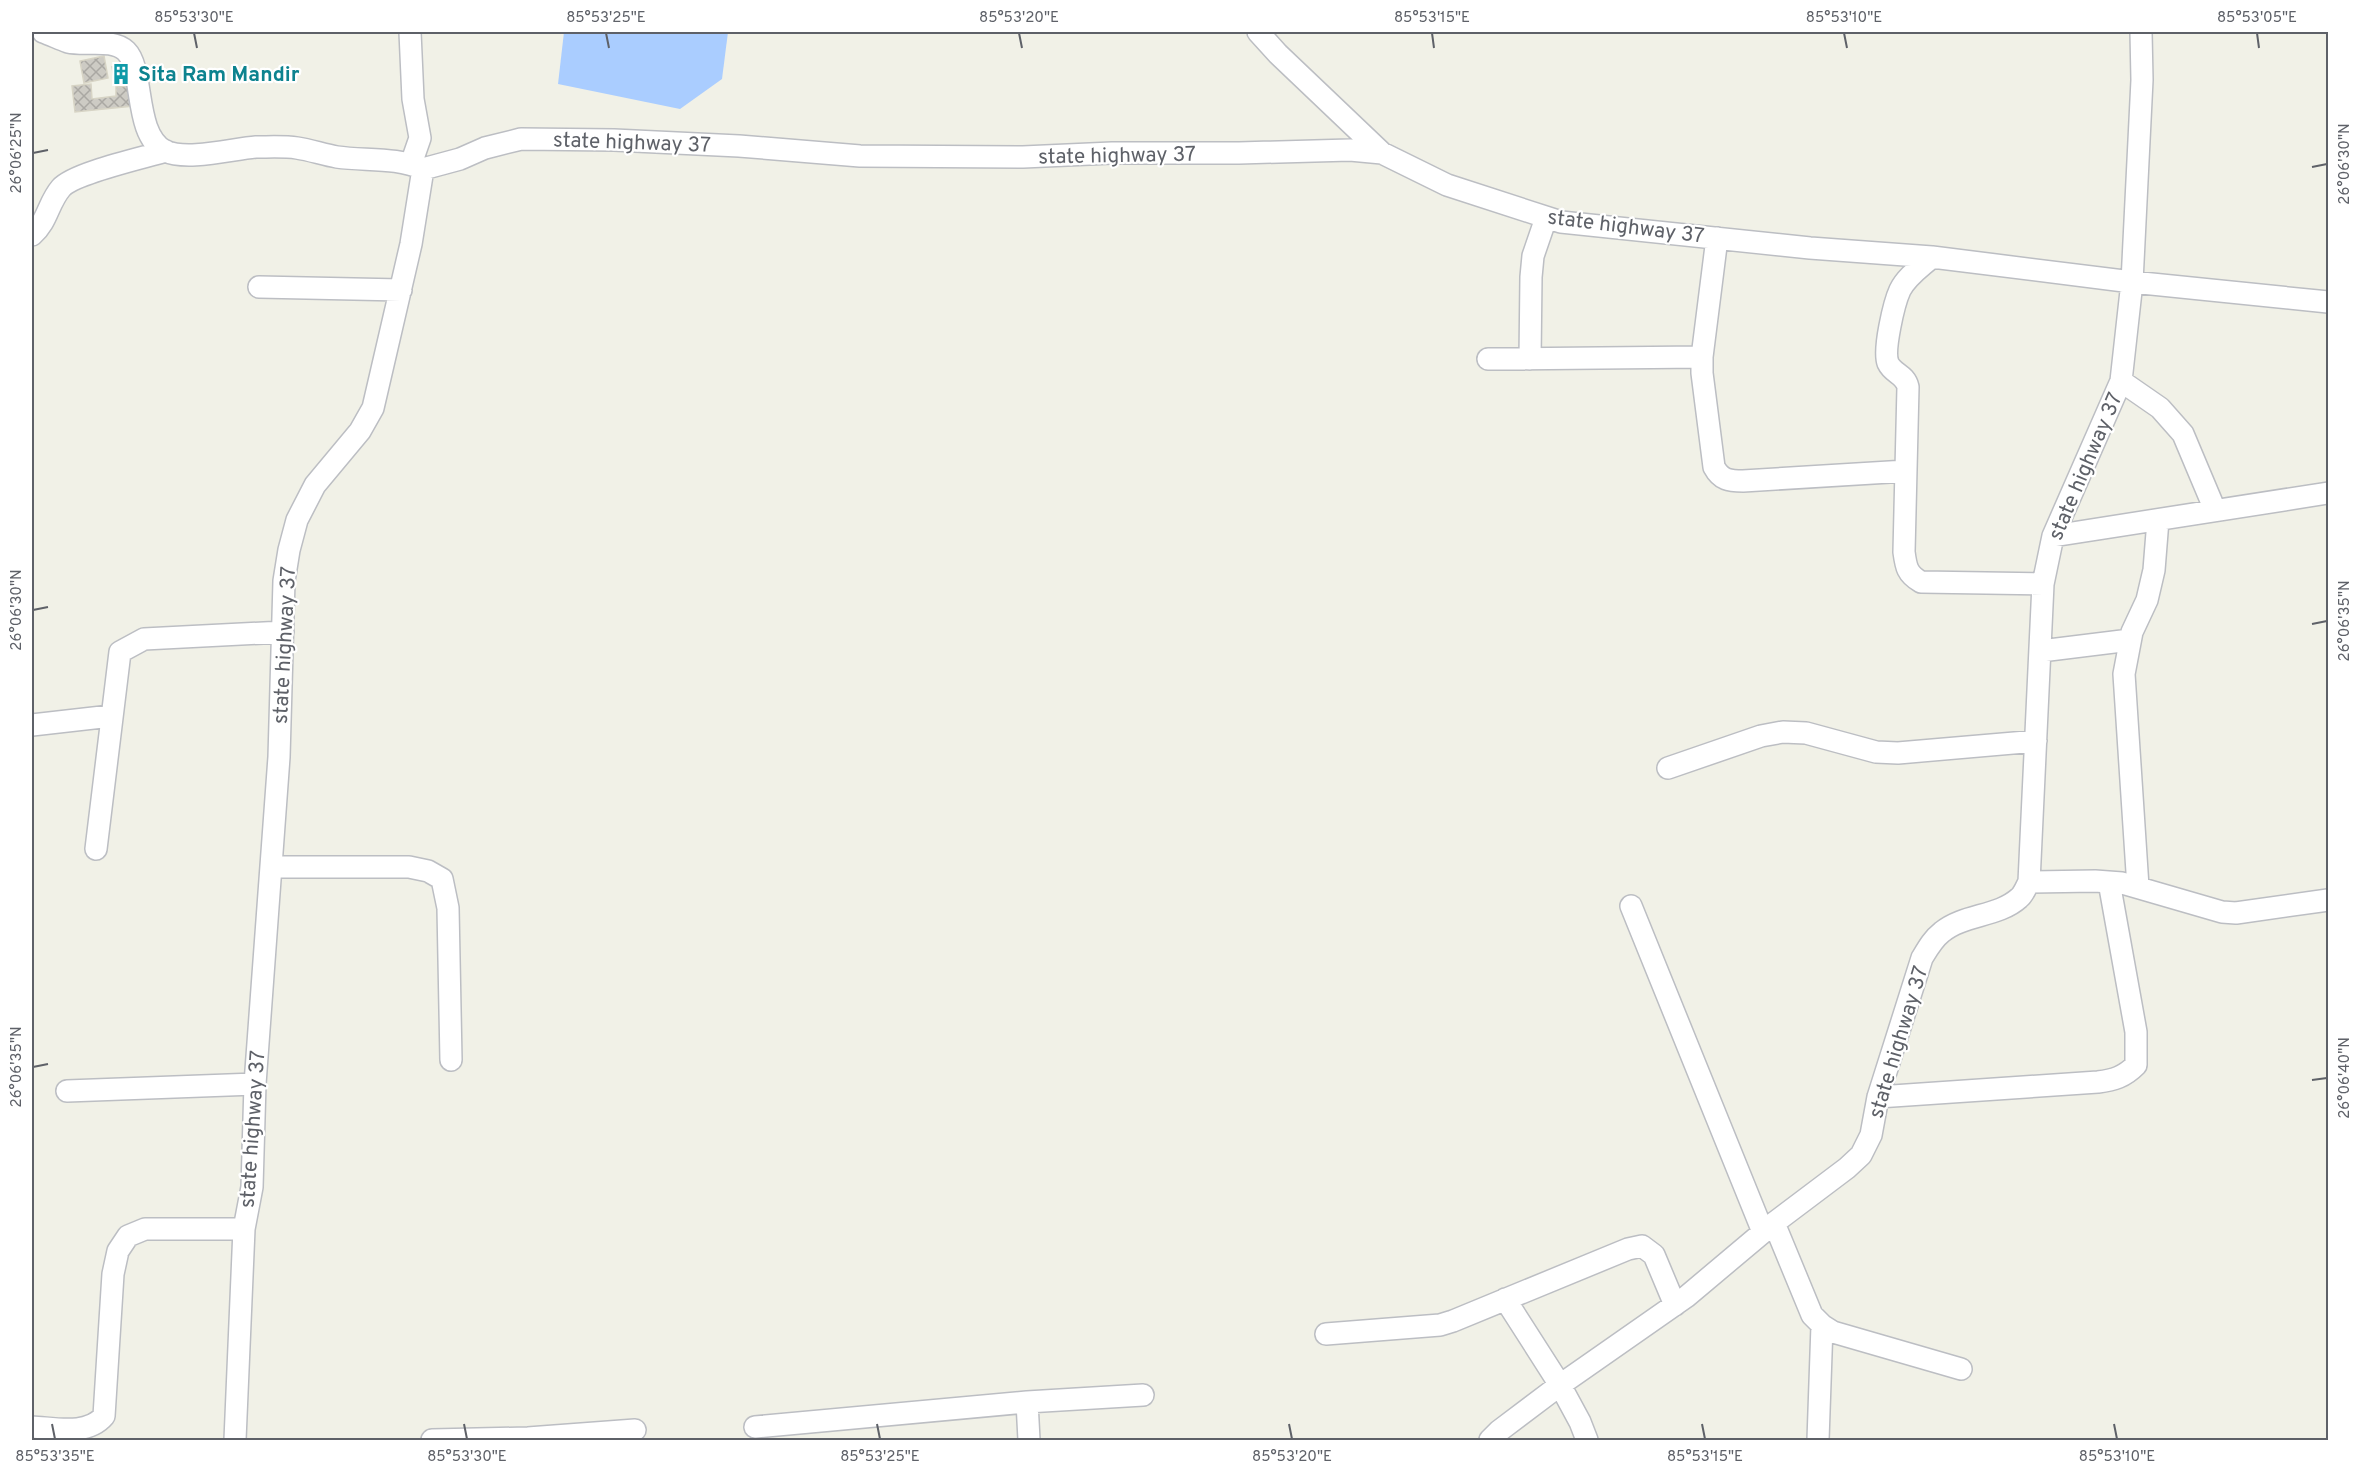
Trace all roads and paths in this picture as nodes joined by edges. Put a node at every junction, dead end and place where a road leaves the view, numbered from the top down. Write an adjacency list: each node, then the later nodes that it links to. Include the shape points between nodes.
1 (43, 32): 5 (street, via 70,42)
2 (410, 32): 8 (street, via 413,99 420,138)
3 (1258, 32): 7 (street)
4 (2141, 32): 13 (street, state highway 37)
5 (128, 42): 6 (street, via 143,114 150,134)
6 (166, 151): 8 (street, via 184,155 256,147 297,148); 10 (street, via 71,179 57,193 46,218)
7 (1382, 153): 8 (street, state highway 37, via 1350,150 860,156 727,145 522,139 460,159); 9 (street, state highway 37, via 1448,185)
8 (417, 166): 15 (street, state highway 37, via 411,244)
9 (1546, 218): 11 (street, state highway 37); 19 (street, via 1533,256)
10 (32, 235)
11 (1717, 238): 12 (street, state highway 37); 17 (street)
12 (1932, 257): 13 (street, state highway 37); 21 (street, via 1900,289 1886,349 1887,362 1903,375 1908,387)
13 (2132, 282): 16 (street); 20 (street, state highway 37)
14 (259, 287): 15 (street)
15 (401, 290): 27 (street, state highway 37, via 373,408 360,431 315,485 297,520 284,581)
16 (2328, 302)
17 (1702, 357): 19 (street); 21 (street, via 1714,467 1728,481)
18 (1488, 359): 19 (street)
19 (1530, 359)
20 (2121, 381): 23 (street, via 2160,408 2183,434); 25 (street, state highway 37)
21 (1906, 471): 26 (street, via 1904,552 1911,576 1934,583)
22 (2328, 493): 23 (street)
23 (2215, 510): 24 (street)
24 (2158, 520): 25 (street); 28 (street, via 2152,580)
25 (2053, 536): 26 (street, state highway 37)
26 (2043, 584): 29 (street, state highway 37)
27 (283, 632): 30 (street, via 144,639 129,645 120,652 117,663); 35 (street, state highway 37)
28 (2130, 640): 29 (street); 38 (street, via 2124,674)
29 (2041, 651): 32 (street, state highway 37)
30 (111, 716): 31 (street); 34 (street)
31 (32, 725)
32 (2036, 741): 33 (street, via 1898,753 1876,752 1806,733 1783,732); 36 (street, state highway 37)
33 (1668, 768)
34 (96, 849)
35 (272, 867): 41 (street, via 409,867 442,879 448,908); 42 (street, state highway 37)
36 (2029, 882): 37 (street); 44 (street, state highway 37, via 2021,897 2009,905 1959,922 1932,942 1922,958)
37 (2109, 882): 38 (street); 44 (street, via 2136,1032 2136,1065 2128,1073 2117,1080 2098,1082)
38 (2138, 887): 39 (street, via 2236,913)
39 (2328, 900)
40 (1631, 906): 45 (street)
41 (451, 1060)
42 (255, 1084): 43 (street); 46 (street, state highway 37, via 252,1187)
43 (68, 1091)
44 (1878, 1097): 45 (street, state highway 37, via 1871,1135 1861,1155)
45 (1769, 1227): 48 (street, state highway 37); 49 (street, via 1812,1315)
46 (244, 1229): 58 (street, via 146,1228 128,1236 118,1251 113,1274 106,1396); 59 (street, state highway 37)
47 (1505, 1299): 48 (street, via 1642,1246 1654,1255); 50 (street, via 1440,1325); 52 (street)
48 (1675, 1305): 52 (street, state highway 37)
49 (1822, 1325): 51 (street, via 1833,1332); 64 (street)
50 (1326, 1334)
51 (1961, 1369)
52 (1560, 1385): 62 (street, state highway 37); 63 (street)
53 (1143, 1395): 54 (street)
54 (1027, 1402): 56 (street); 61 (street)
55 (32, 1427): 58 (street)
56 (755, 1427)
57 (634, 1430): 60 (street)
58 (98, 1433)
59 (235, 1440)
60 (432, 1440)
61 (1029, 1440)
62 (1490, 1440)
63 (1587, 1440)
64 (1818, 1440)

